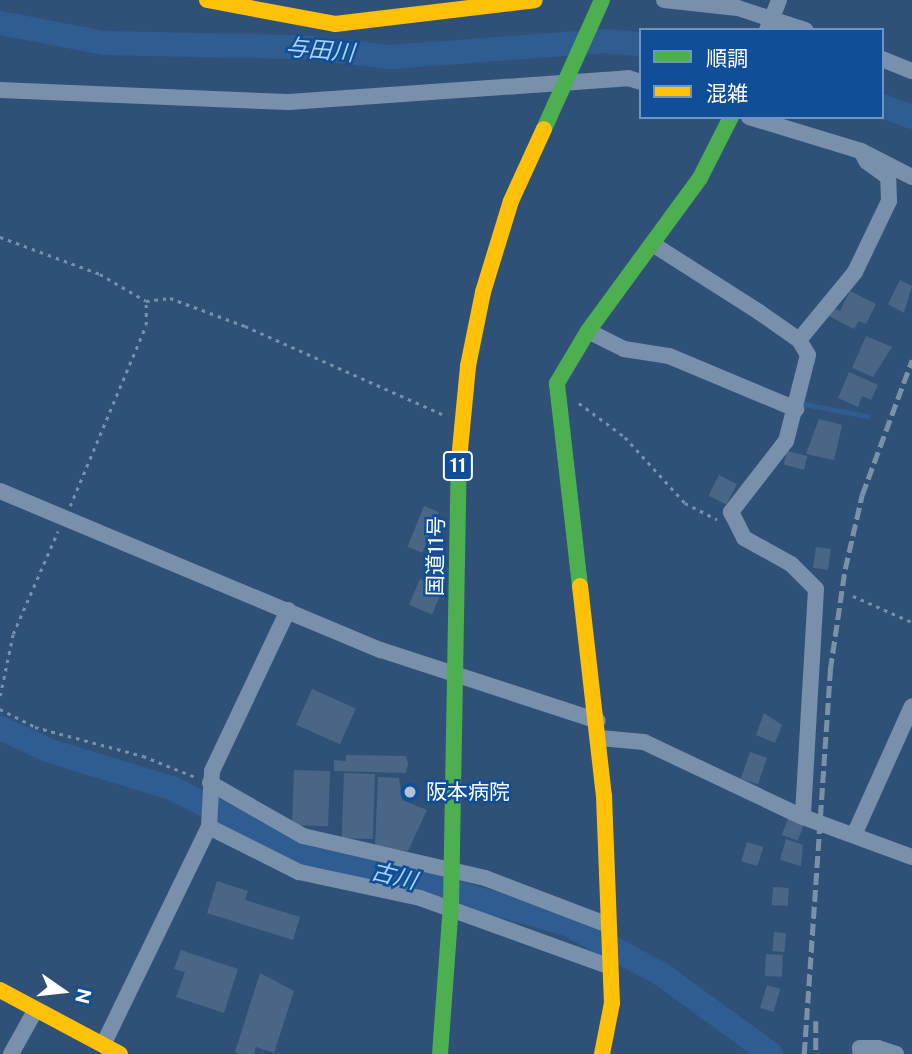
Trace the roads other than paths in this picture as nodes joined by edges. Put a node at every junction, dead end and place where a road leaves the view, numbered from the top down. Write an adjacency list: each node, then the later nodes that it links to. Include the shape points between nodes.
1 (207, 0): 2 (main road, via 335,24)
2 (533, 0)
3 (664, 0): 5 (street)
4 (598, 6): 9 (main road, 国道11号 / 11)
5 (772, 18): 6 (street)
6 (800, 28)
7 (884, 61): 8 (street)
8 (912, 71)
9 (566, 80): 10 (street); 11 (street, via 289,103); 22 (main road, 国道11号 / 11, via 537,137 483,292 461,423)
10 (639, 82)
11 (0, 90)
12 (730, 119): 16 (main road, via 700,178)
13 (756, 119): 14 (street)
14 (861, 151): 15 (street); 18 (street, via 867,162 888,177 889,201 855,272)
15 (912, 177)
16 (654, 245): 17 (main road); 18 (street)
17 (588, 331): 19 (street, via 624,349 669,356); 24 (main road, via 561,374 556,396)
18 (799, 340): 19 (street, via 808,355)
19 (796, 409): 26 (street, via 786,441 731,512 734,527 790,564 816,589)
20 (0, 491): 21 (street)
21 (288, 610): 22 (street); 25 (street, via 225,739)
22 (454, 675): 24 (street); 30 (main road, 国道11号 / 11)
23 (912, 706): 28 (street)
24 (599, 729): 26 (street, via 644,742); 32 (main road)
25 (210, 788): 27 (street); 30 (street, via 303,836)
26 (803, 817): 28 (street)
27 (209, 824): 31 (street, via 289,868); 36 (street)
28 (854, 835): 29 (street)
29 (912, 857)
30 (452, 872): 31 (main road, 国道11号 / 11); 32 (street)
31 (451, 908): 33 (street); 39 (main road, 国道11号 / 11)
32 (608, 928): 33 (main road)
33 (608, 962): 40 (main road, via 612,1003)
34 (0, 990): 35 (main road)
35 (36, 1009): 36 (main road); 37 (street)
36 (103, 1045): 38 (main road)
37 (11, 1054)
38 (121, 1054)
39 (440, 1054)
40 (602, 1054)
41 (861, 1054): 42 (street, via 860,1048)
42 (896, 1054)

